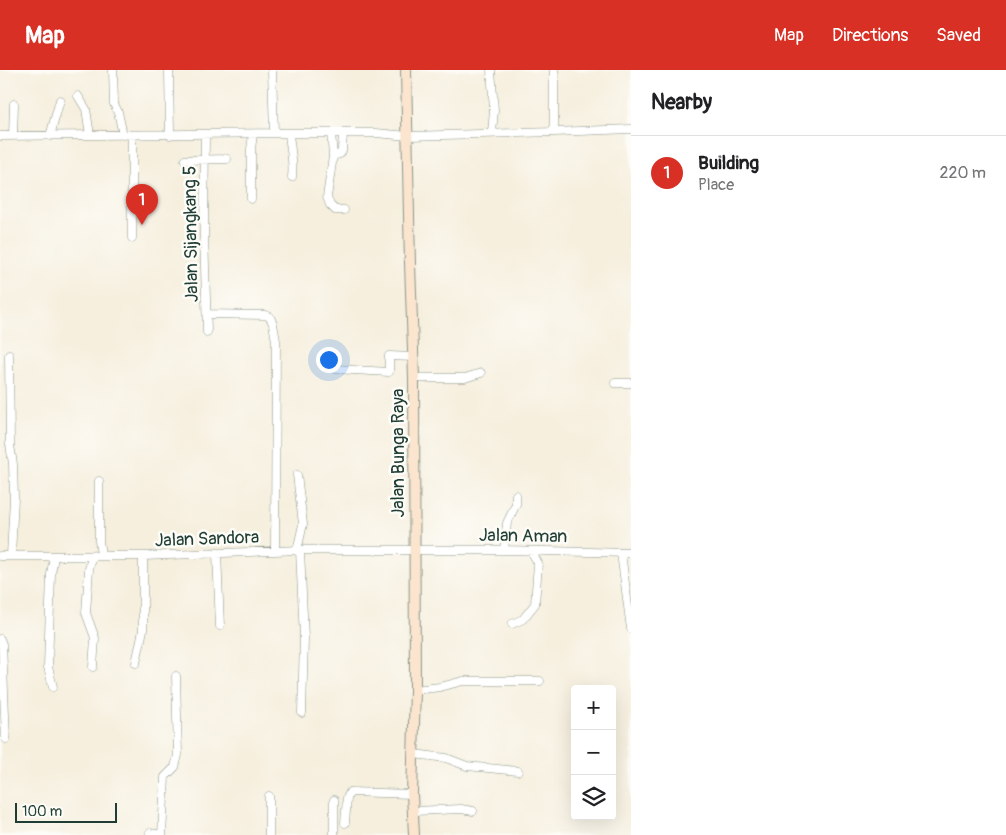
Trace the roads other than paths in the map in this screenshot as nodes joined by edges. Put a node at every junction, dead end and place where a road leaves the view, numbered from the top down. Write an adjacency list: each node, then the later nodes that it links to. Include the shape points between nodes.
1 (113, 70): 19 (street, via 114,104)
2 (169, 70): 21 (street)
3 (272, 70): 12 (street)
4 (406, 70): 26 (street, Jalan Bunga Raya)
5 (491, 70): 16 (street)
6 (554, 70): 11 (street)
7 (78, 96): 18 (street, via 86,109)
8 (60, 100): 25 (street)
9 (14, 104): 24 (street)
10 (631, 128): 11 (street)
11 (554, 132): 16 (street)
12 (274, 133): 13 (street); 17 (street)
13 (289, 133): 14 (street); 31 (street, via 294,163)
14 (332, 133): 15 (street); 27 (street)
15 (343, 133): 26 (street); 27 (street, via 342,151)
16 (492, 133): 26 (street)
17 (253, 134): 22 (street); 32 (street)
18 (90, 135): 19 (street); 25 (street)
19 (123, 135): 20 (street)
20 (132, 135): 21 (street); 34 (street)
21 (170, 135): 22 (street)
22 (205, 135): 30 (street, Jalan Sijangkang 5)
23 (0, 136): 24 (street)
24 (13, 136): 25 (street)
25 (50, 136)
26 (408, 136): 38 (street, Jalan Bunga Raya)
27 (333, 156): 33 (street, via 328,202 336,210)
28 (228, 159): 30 (street)
29 (185, 160): 30 (street)
30 (204, 160): 35 (street, Jalan Sijangkang 5)
31 (292, 177)
32 (251, 199)
33 (344, 210)
34 (132, 238)
35 (208, 314): 36 (street, Jalan Sijangkang 5); 49 (street, via 265,315 273,324 276,341)
36 (207, 332)
37 (9, 355): 55 (street, via 14,498)
38 (414, 357): 39 (street, via 389,356 389,372); 41 (street, Jalan Bunga Raya)
39 (335, 369)
40 (481, 373): 41 (street, via 465,378)
41 (414, 378): 50 (street, Jalan Bunga Raya)
42 (615, 383): 43 (street)
43 (631, 383)
44 (297, 474): 47 (street, via 303,524)
45 (99, 481): 57 (street)
46 (516, 495): 48 (street, via 516,504 507,524)
47 (299, 550): 49 (street, Jalan Sandora); 50 (street, Jalan Sandora); 71 (street, via 304,638)
48 (504, 550): 50 (street, Jalan Aman); 51 (street, Jalan Aman)
49 (275, 552): 52 (street, Jalan Sandora)
50 (415, 552): 70 (street, Jalan Bunga Raya)
51 (531, 552): 53 (street, Jalan Aman); 61 (street, via 538,563 535,604 524,619)
52 (217, 553): 60 (street, Jalan Sandora); 62 (street)
53 (621, 553): 54 (street, Jalan Aman); 63 (street)
54 (631, 553)
55 (11, 555): 58 (street, Jalan Sandora); 59 (street, Jalan Sandora)
56 (92, 555): 57 (street, Jalan Sandora); 59 (street, Jalan Sandora); 66 (street, via 86,613 95,638)
57 (101, 555): 60 (street, Jalan Sandora)
58 (0, 556)
59 (54, 556): 69 (street, via 48,667)
60 (143, 556): 65 (street, via 143,630)
61 (512, 624)
62 (220, 626)
63 (631, 629)
64 (0, 640): 72 (street)
65 (136, 663)
66 (93, 667)
67 (176, 676): 82 (street, via 178,756 175,767 165,777)
68 (540, 681): 70 (street, via 471,681)
69 (53, 687)
70 (415, 690): 73 (street, Jalan Bunga Raya)
71 (302, 713)
72 (6, 739)
73 (414, 754): 74 (street, via 446,758 467,766); 75 (street, Jalan Bunga Raya)
74 (518, 771)
75 (412, 794): 78 (street, Jalan Bunga Raya); 80 (street, via 350,792 346,798)
76 (269, 796): 83 (street)
77 (334, 800): 84 (street)
78 (414, 811): 79 (street); 85 (street, Jalan Bunga Raya)
79 (473, 811)
80 (345, 823)
81 (150, 833): 82 (street)
82 (162, 835)
83 (269, 835)
84 (334, 835)
85 (414, 835)

